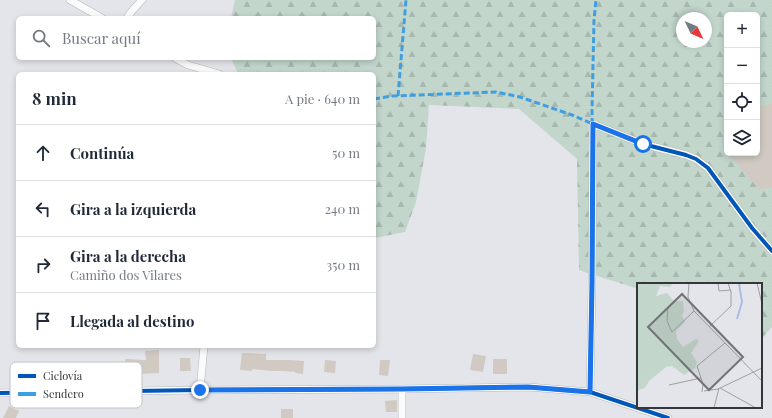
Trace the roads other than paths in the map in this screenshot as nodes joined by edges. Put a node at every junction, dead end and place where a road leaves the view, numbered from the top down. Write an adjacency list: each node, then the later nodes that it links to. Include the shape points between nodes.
1 (70, 0): 3 (street)
2 (142, 0): 4 (street)
3 (98, 16)
4 (128, 16)
5 (179, 60): 6 (street)
6 (212, 72)
7 (772, 251): 14 (street, via 708,168 696,159 643,144 593,124)
8 (204, 348): 10 (street)
9 (402, 389): 10 (street); 14 (street, via 528,387); 17 (street)
10 (200, 390): 11 (street)
11 (142, 391)
12 (0, 392): 13 (street)
13 (10, 392)
14 (590, 392): 15 (street)
15 (637, 408)
16 (638, 408): 18 (street)
17 (402, 418)
18 (668, 418)

